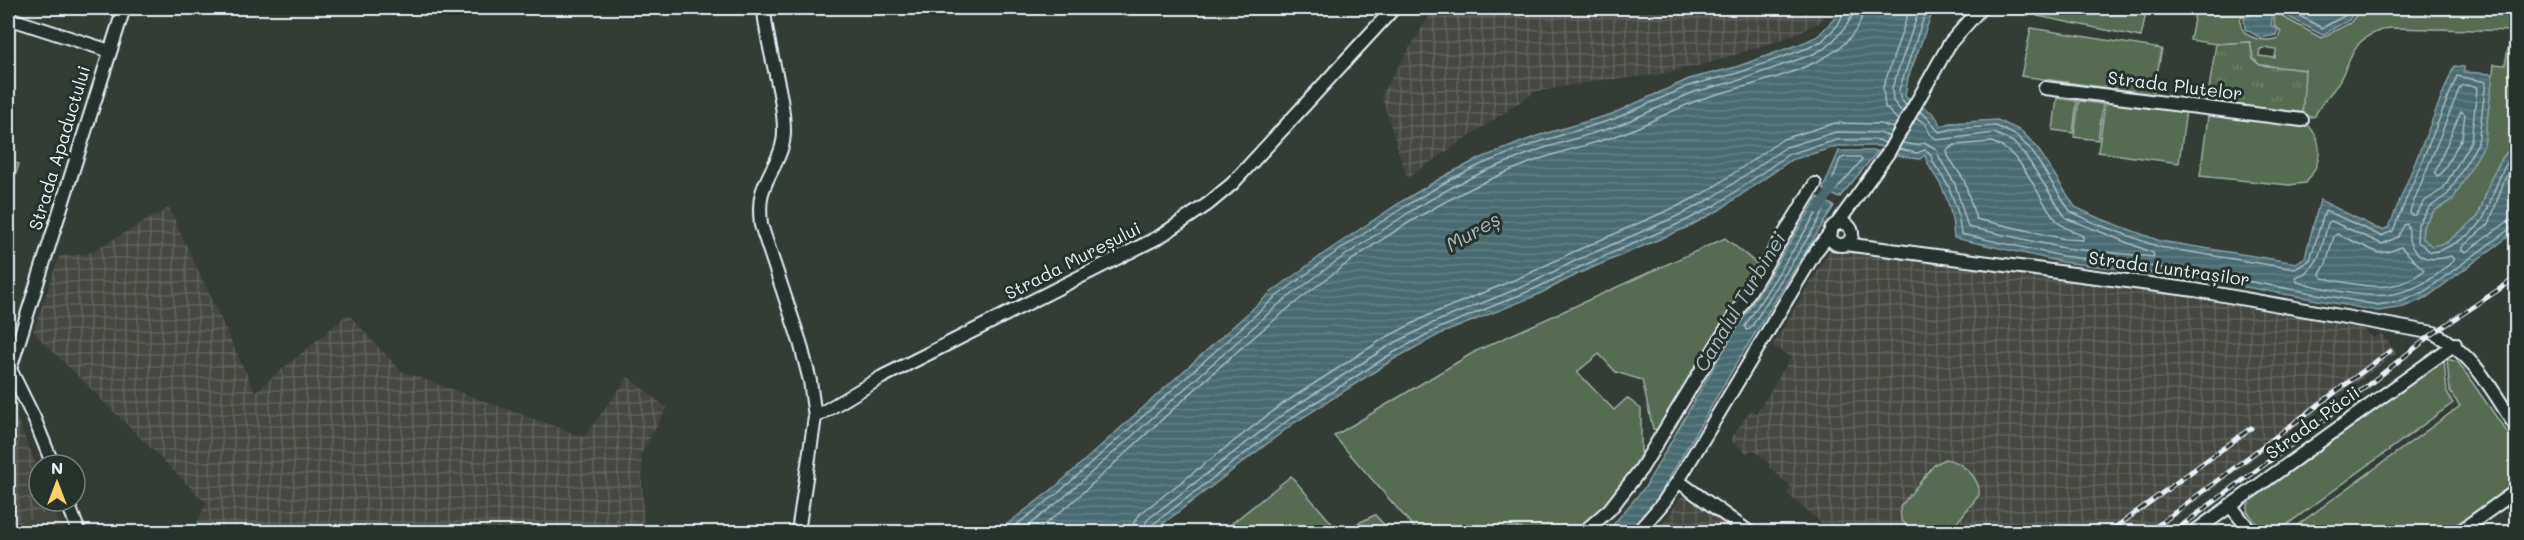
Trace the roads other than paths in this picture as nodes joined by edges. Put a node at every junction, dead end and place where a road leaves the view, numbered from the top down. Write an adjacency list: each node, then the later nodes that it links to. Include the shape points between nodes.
1 (124, 8): 6 (street, Strada Apaductului)
2 (764, 8): 13 (street, via 784,131 783,144 763,190 759,207 761,225 800,342)
3 (1394, 8): 13 (street, Strada Mureșului, via 1232,184 1198,212 1159,237 891,373)
4 (1981, 8): 10 (street, via 1950,43 1888,153 1847,212)
5 (8, 18): 6 (street)
6 (110, 51): 12 (street, Strada Apaductului)
7 (2045, 88): 8 (street, Strada Plutelor)
8 (2302, 120)
9 (1815, 184): 22 (street, via 1641,469 1610,509)
10 (1838, 234): 11 (street, Strada Luntrașilor, via 1873,247 2195,290 2423,330); 16 (street)
11 (2455, 344): 14 (street, via 2478,368); 18 (street, Strada Păcii)
12 (9, 367): 15 (street)
13 (815, 417): 21 (street)
14 (2517, 427)
15 (47, 453)
16 (1677, 481): 23 (street); 24 (street)
17 (2517, 491): 27 (street)
18 (2230, 505): 25 (street, Strada Păcii); 26 (street)
19 (72, 513): 20 (street)
20 (79, 532)
21 (798, 532)
22 (1584, 532)
23 (1638, 532)
24 (1749, 532)
25 (2194, 532)
26 (2251, 532)
27 (2459, 532)

